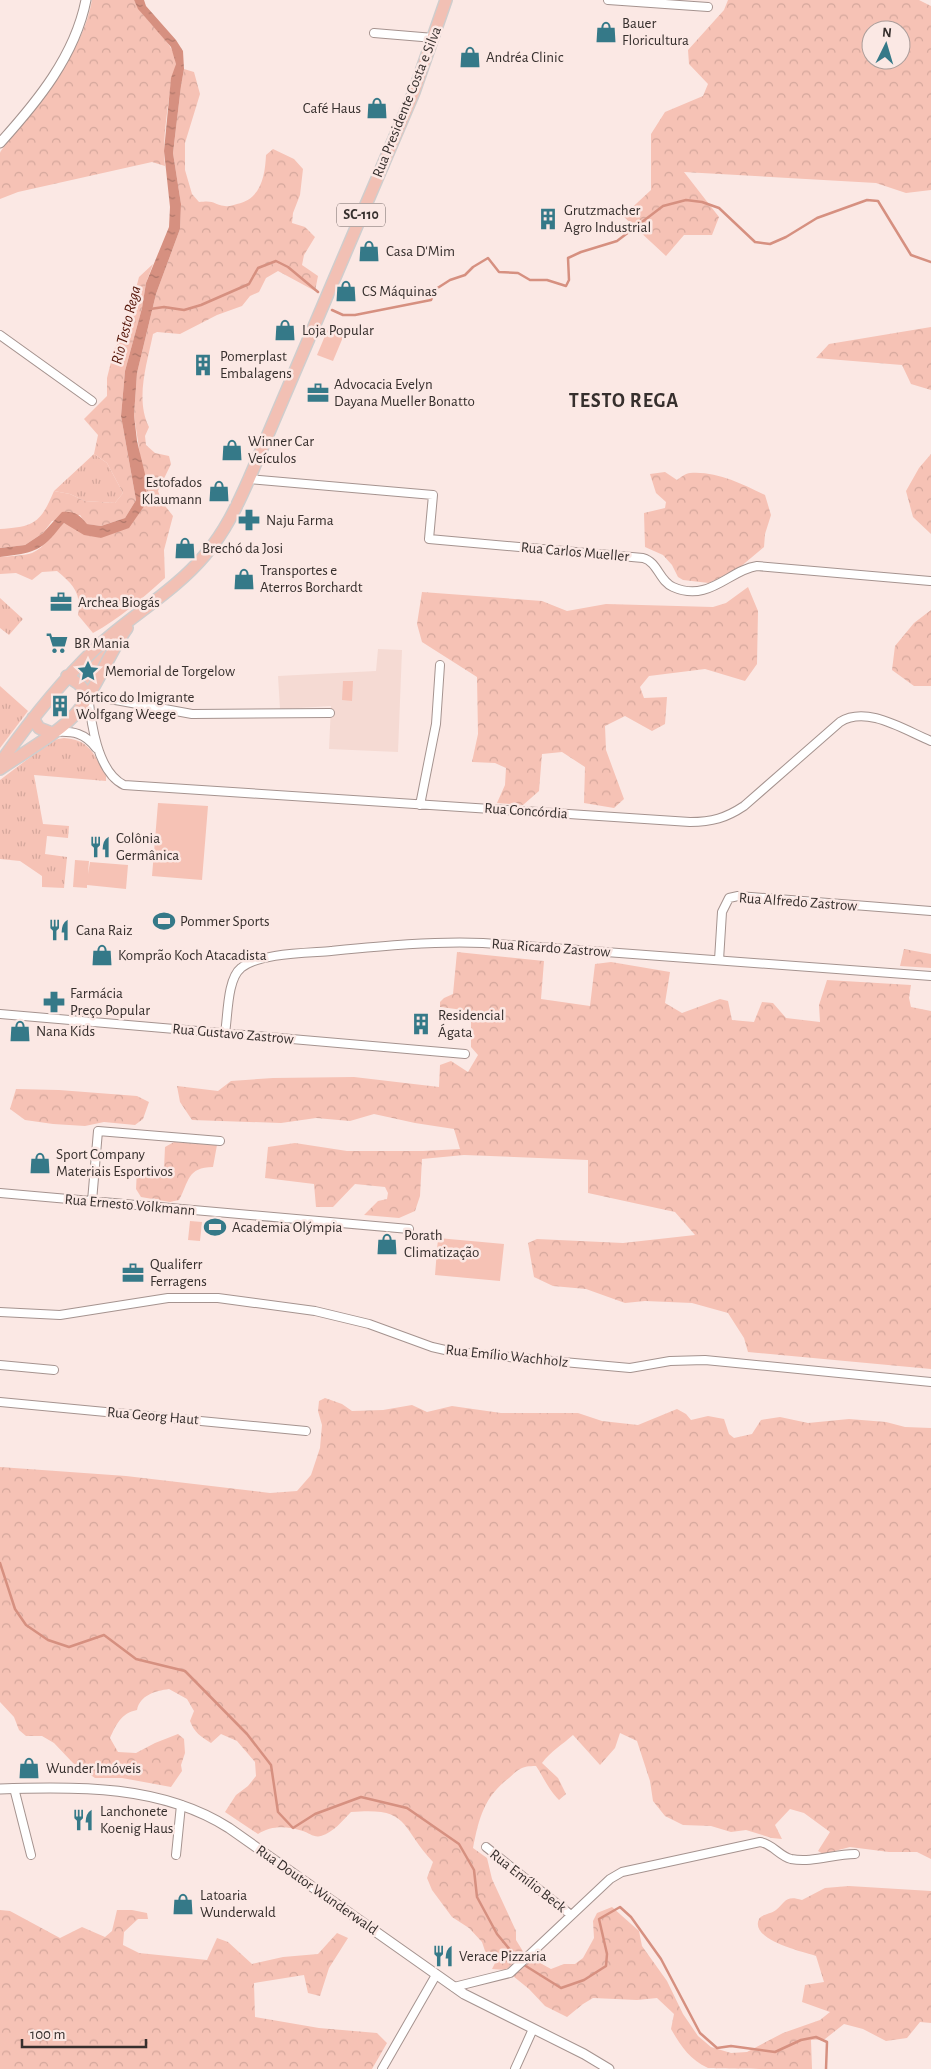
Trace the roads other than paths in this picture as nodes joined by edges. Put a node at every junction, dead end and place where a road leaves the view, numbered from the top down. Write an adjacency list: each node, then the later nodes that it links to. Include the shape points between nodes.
1 (86, 0): 7 (street, via 79,29 48,84)
2 (446, 0): 6 (main road, Rua Presidente Costa e Silva / SC-110)
3 (608, 0): 4 (street)
4 (708, 7)
5 (374, 33): 6 (street)
6 (434, 38): 10 (main road, Rua Presidente Costa e Silva / SC-110)
7 (0, 143)
8 (0, 335): 9 (street)
9 (92, 402)
10 (250, 480): 11 (street, Rua Carlos Mueller, via 433,495 429,540 642,558 652,562 666,583 685,590 708,589 758,566); 12 (main road, Rua Presidente Costa e Silva / SC-110, via 229,521 204,556)
11 (930, 581)
12 (136, 616): 14 (main road, Rua Presidente Costa e Silva / SC-110); 15 (main road, Rua Presidente Costa e Silva / SC-110)
13 (440, 665): 23 (street, via 436,724)
14 (67, 676): 15 (main road); 17 (main road, Rua Presidente Costa e Silva / SC-110)
15 (88, 695): 16 (street, via 192,714); 18 (main road, Rua Presidente Costa e Silva / SC-110, via 74,716); 20 (street, Rua Concórdia)
16 (330, 713)
17 (33, 718): 18 (main road, via 39,728); 21 (main road, Rua Presidente Costa e Silva / SC-110)
18 (52, 733): 20 (street, Rua Concórdia, via 83,735); 22 (main road, Rua Presidente Costa e Silva / SC-110)
19 (931, 741): 23 (street, Rua Concórdia, via 873,717 852,716 840,722 744,806 730,815 705,822)
20 (99, 751): 23 (street, Rua Concórdia, via 113,778 124,786)
21 (0, 763)
22 (0, 769)
23 (420, 805)
24 (931, 911): 25 (street, Rua Alfredo Zastrow, via 738,896 729,898 722,912)
25 (718, 960): 26 (street, Rua Ricardo Zastrow); 28 (street, Rua Ricardo Zastrow, via 456,942 285,956 252,962 235,976)
26 (931, 976)
27 (0, 1014): 28 (street, Rua Gustavo Zastrow)
28 (226, 1033): 29 (street, Rua Gustavo Zastrow)
29 (465, 1054)
30 (220, 1141): 32 (street, via 98,1130)
31 (0, 1193): 32 (street, Rua Ernesto Volkmann)
32 (92, 1201): 33 (street, Rua Ernesto Volkmann)
33 (410, 1229)
34 (0, 1312): 37 (street, Rua Emílio Wachholz, via 60,1315 168,1298 218,1298 315,1311 368,1324 454,1352 630,1368 670,1361 705,1360)
35 (0, 1366): 36 (street)
36 (54, 1370)
37 (931, 1382)
38 (0, 1402): 39 (street, Rua Georg Haut)
39 (306, 1431)
40 (14, 1788): 41 (street, Rua Doutor Wunderwald); 42 (street, Rua Doutor Wunderwald, via 102,1790); 45 (street)
41 (0, 1789)
42 (181, 1805): 46 (street); 48 (street, Rua Doutor Wunderwald, via 230,1828)
43 (486, 1848): 47 (street, Rua Emílio Beck)
44 (855, 1854): 47 (street, via 812,1860 791,1859 768,1843 747,1844 616,1874)
45 (31, 1855)
46 (176, 1855)
47 (571, 1915): 49 (street, via 505,1975)
48 (436, 1975): 49 (street, Rua Doutor Wunderwald); 51 (street)
49 (454, 1987): 50 (street, Rua Doutor Wunderwald)
50 (532, 2029): 52 (street); 53 (street, Rua Doutor Wunderwald)
51 (382, 2069)
52 (515, 2069)
53 (609, 2069)

